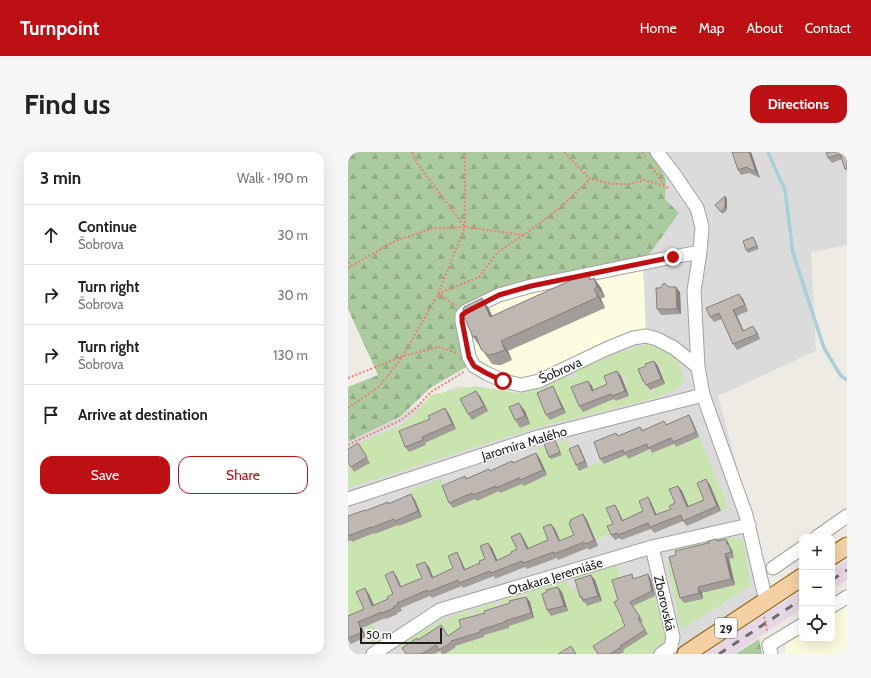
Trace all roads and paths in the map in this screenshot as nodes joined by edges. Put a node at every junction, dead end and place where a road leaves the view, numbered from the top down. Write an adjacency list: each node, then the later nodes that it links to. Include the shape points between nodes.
1 (412, 152): 10 (path, via 417,163)
2 (465, 152): 10 (path)
3 (564, 152): 7 (path)
4 (642, 152): 5 (path)
5 (651, 155): 12 (street, via 674,174 697,208 702,227)
6 (650, 163): 8 (path)
7 (590, 179): 8 (path, via 612,184 629,184 644,180); 11 (path)
8 (665, 186): 9 (path)
9 (670, 190)
10 (465, 227): 11 (path); 14 (path, via 434,228 395,241); 16 (path)
11 (524, 235): 16 (path, via 498,252 479,277)
12 (700, 252): 17 (street, via 531,286 499,295); 20 (street, via 694,291)
13 (348, 262): 14 (path)
14 (352, 266): 15 (path)
15 (348, 268)
16 (438, 294): 17 (path); 18 (path)
17 (466, 312): 19 (street, via 462,315 462,321)
18 (403, 356): 19 (path, via 438,347); 21 (path); 23 (path, via 380,386)
19 (472, 361): 20 (street, Šobrova, via 486,373 503,381 521,384 539,381 606,349 633,338 646,336 658,338); 24 (path, via 431,392 401,420)
20 (698, 368): 22 (street)
21 (348, 378)
22 (703, 395): 25 (street, Jaromíra Malého, via 538,437); 27 (street)
23 (348, 408)
24 (348, 445)
25 (348, 499)
26 (847, 516): 28 (street)
27 (749, 525): 30 (street, Otakara Jeremiáše); 37 (street)
28 (821, 534)
29 (847, 546): 32 (main road)
30 (652, 547): 40 (street, Otakara Jeremiáše, via 440,610); 41 (street, Zborovská, via 673,637 671,647)
31 (799, 550): 33 (street)
32 (835, 554)
33 (773, 568)
34 (799, 579): 37 (main road, 29)
35 (847, 597): 36 (street)
36 (835, 604)
37 (764, 608): 39 (path); 42 (main road, 29)
38 (799, 627): 39 (street)
39 (770, 649)
40 (373, 654)
41 (661, 654)
42 (686, 654)

